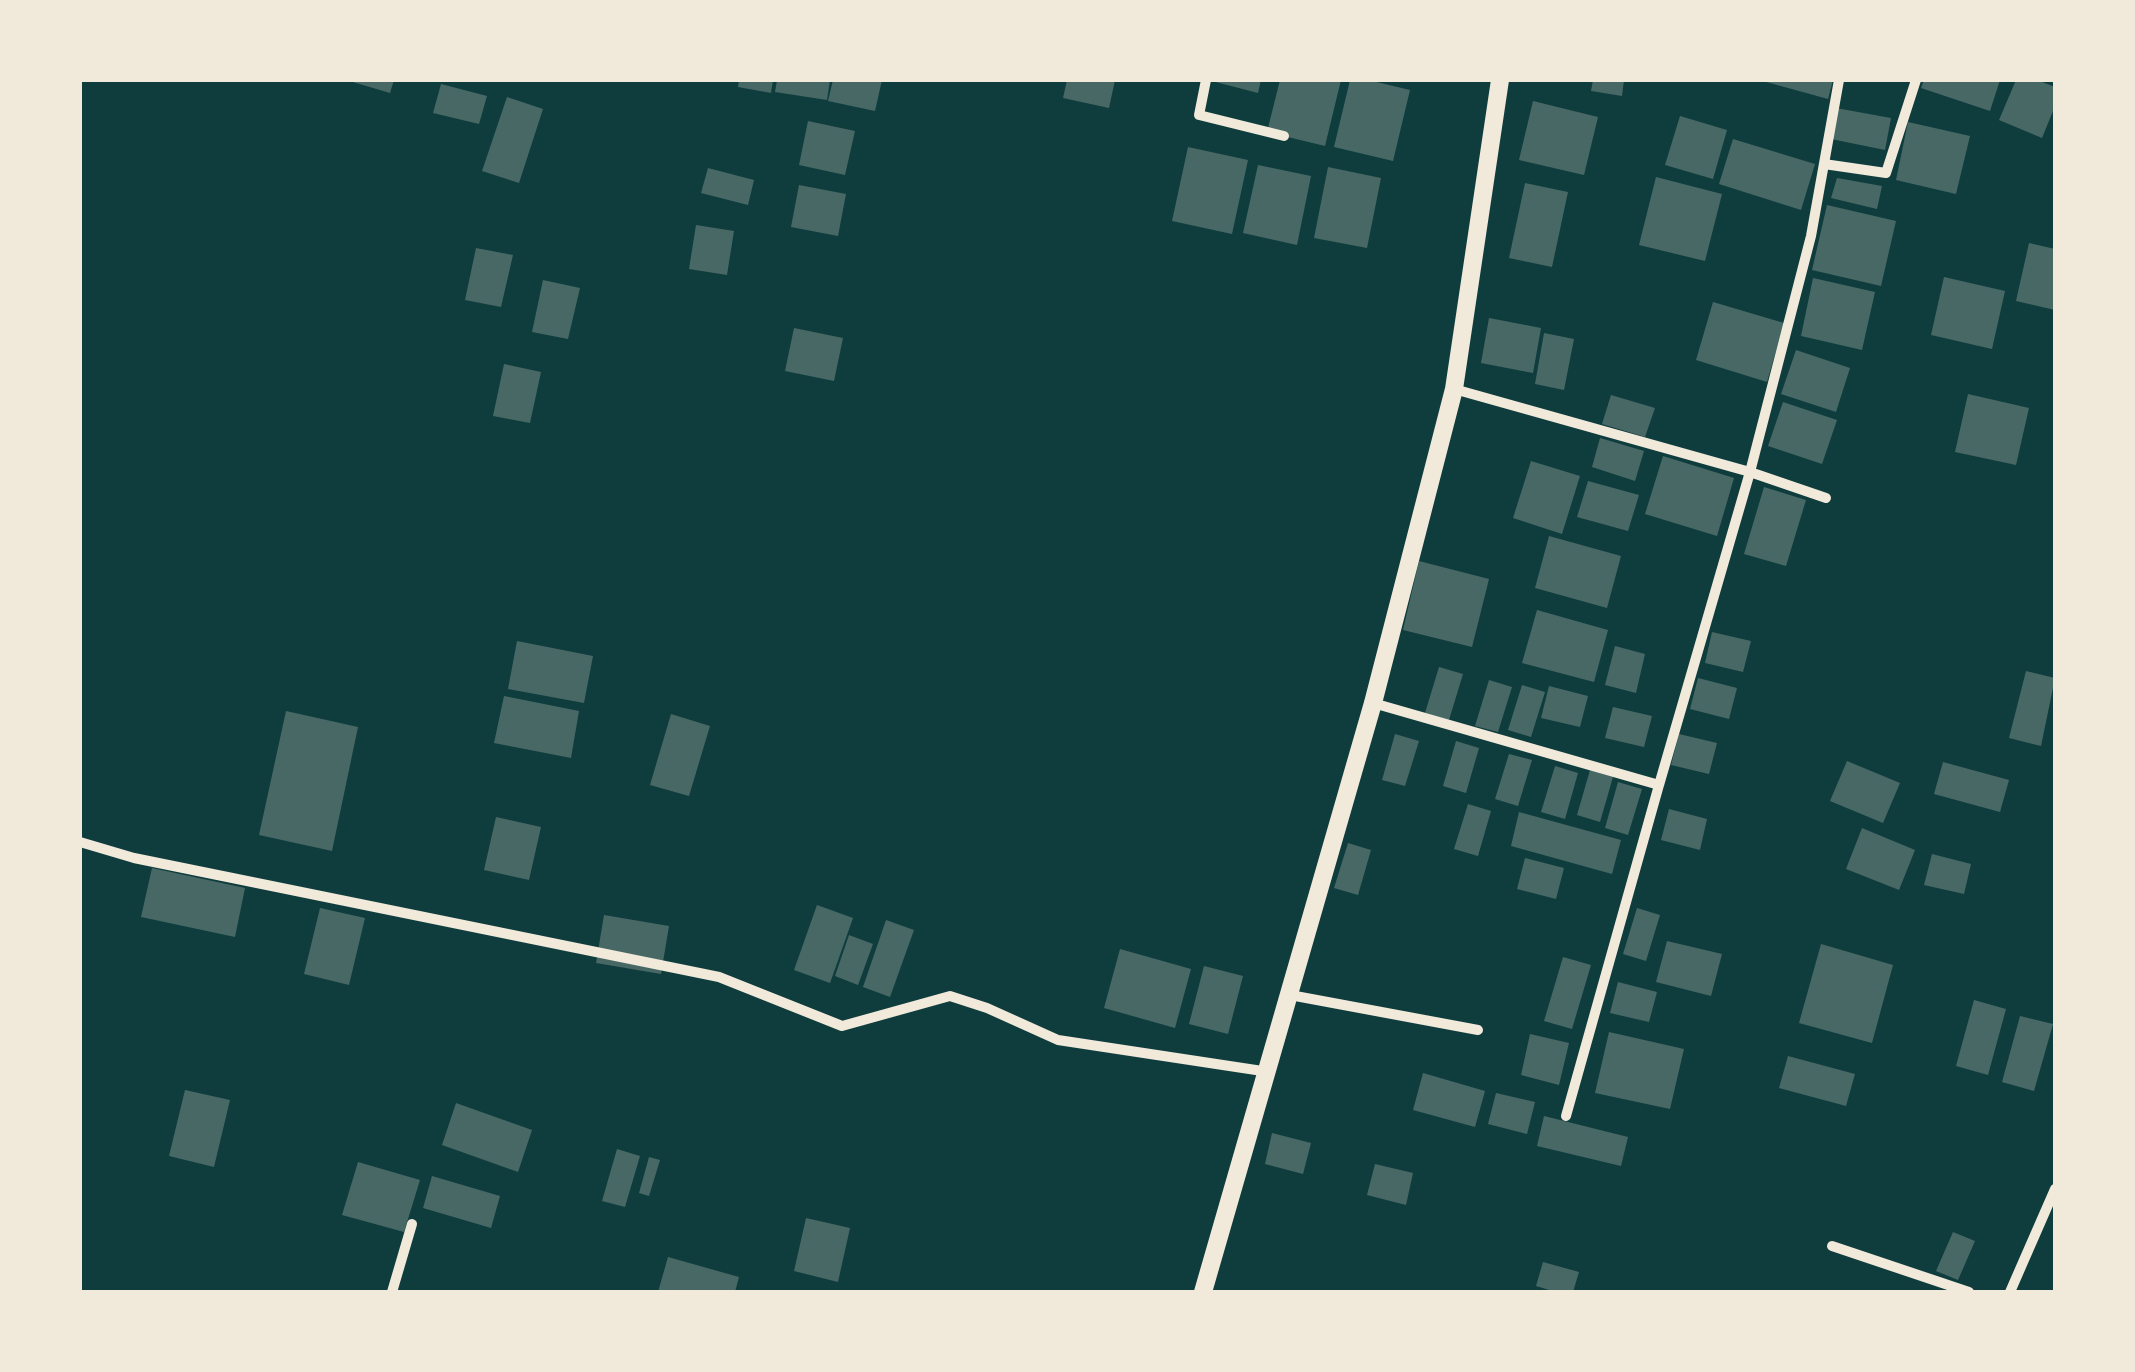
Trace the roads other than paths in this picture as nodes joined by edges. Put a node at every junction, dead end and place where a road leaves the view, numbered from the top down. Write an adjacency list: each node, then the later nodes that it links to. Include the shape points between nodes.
1 (1206, 80): 5 (street, via 1198,115)
2 (1500, 80): 7 (street)
3 (1839, 80): 6 (street)
4 (1916, 80): 6 (street, via 1886,172)
5 (1284, 136)
6 (1824, 164): 8 (street)
7 (1454, 390): 8 (street); 10 (street)
8 (1750, 472): 9 (street); 11 (street)
9 (1826, 498)
10 (1372, 704): 11 (street); 13 (street)
11 (1659, 785): 16 (street)
12 (80, 842): 15 (street, via 719,977 842,1026 950,996 1058,1040)
13 (1290, 994): 14 (street); 15 (street)
14 (1478, 1030)
15 (1269, 1072): 21 (street)
16 (1566, 1116)
17 (2055, 1189): 23 (street)
18 (412, 1224): 20 (street)
19 (1832, 1246): 22 (street)
20 (392, 1292)
21 (1204, 1292)
22 (1969, 1292)
23 (2010, 1292)

